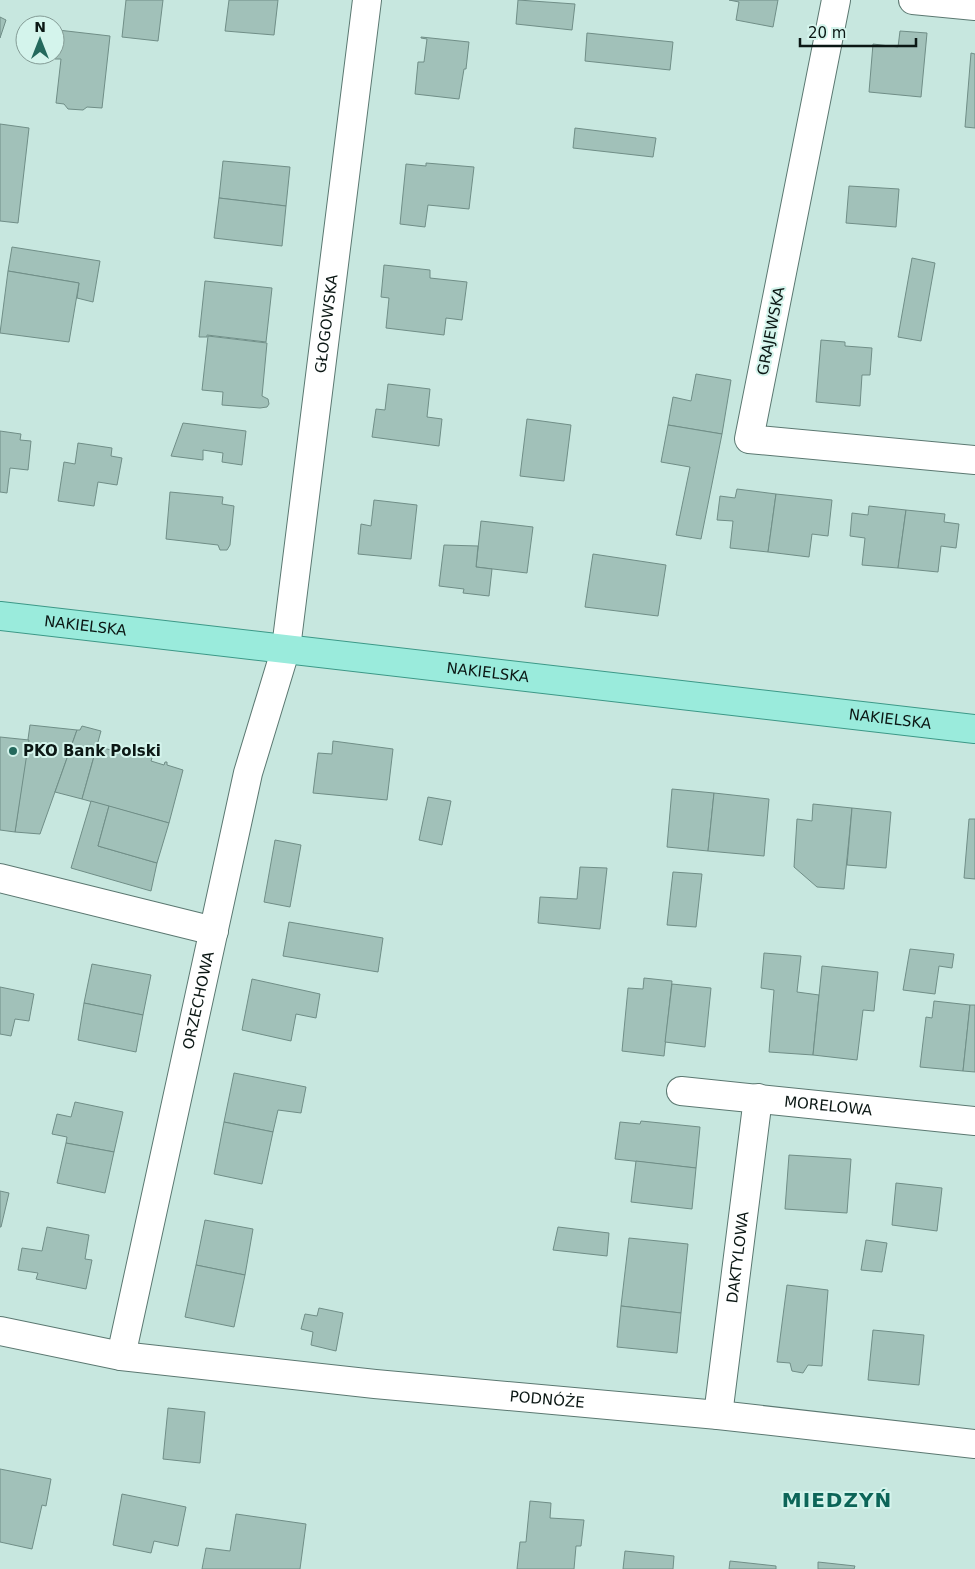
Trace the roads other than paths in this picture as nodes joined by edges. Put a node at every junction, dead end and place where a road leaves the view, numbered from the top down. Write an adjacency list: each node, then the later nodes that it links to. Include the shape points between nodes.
1 (366, 0): 7 (street, GŁOGOWSKA)
2 (836, 0): 5 (street, GRAJEWSKA, via 749,439)
3 (913, 0): 4 (street)
4 (975, 6)
5 (975, 460)
6 (0, 616): 7 (main road, NAKIELSKA)
7 (286, 648): 8 (main road, NAKIELSKA); 10 (street, ORZECHOWA, via 248,773)
8 (975, 728)
9 (0, 878): 10 (street)
10 (214, 931): 15 (street, ORZECHOWA)
11 (680, 1091): 12 (street, MORELOWA)
12 (758, 1098): 13 (street, MORELOWA); 16 (street, DAKTYLOWA)
13 (975, 1121)
14 (0, 1331): 15 (street, PODNÓŻE)
15 (121, 1356): 16 (street, PODNÓŻE, via 375,1384)
16 (718, 1415): 17 (street, PODNÓŻE)
17 (975, 1444)

